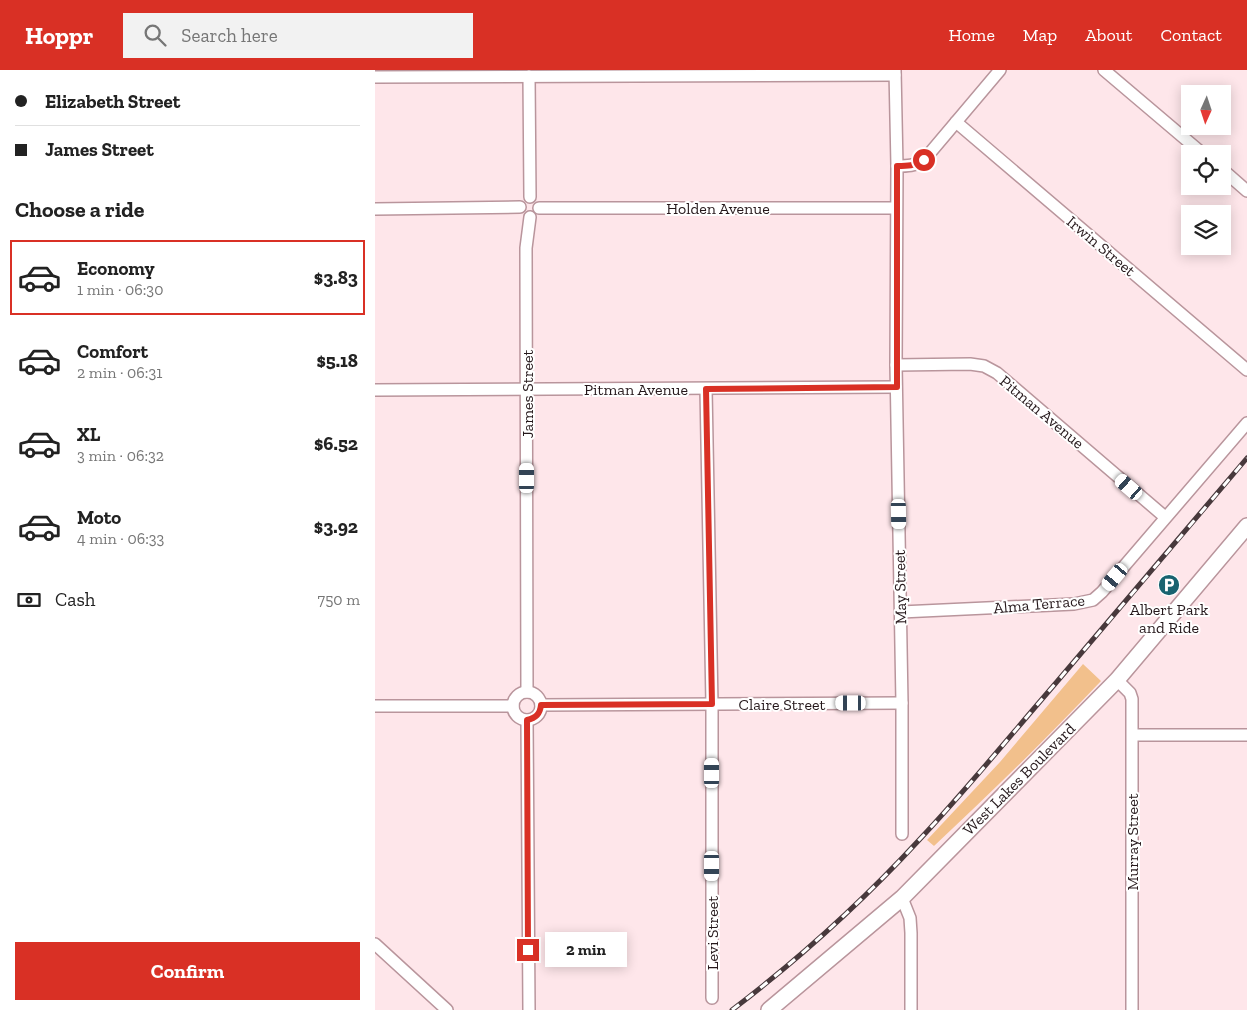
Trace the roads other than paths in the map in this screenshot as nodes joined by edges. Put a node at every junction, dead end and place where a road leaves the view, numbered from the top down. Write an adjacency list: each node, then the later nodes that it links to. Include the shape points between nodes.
1 (1000, 70): 8 (street)
2 (1104, 70): 9 (street)
3 (721, 72): 4 (street); 5 (street)
4 (895, 72): 10 (street, May Street)
5 (550, 73): 6 (street)
6 (529, 76): 7 (street); 13 (street)
7 (375, 77)
8 (956, 122): 10 (street, via 924,160 912,166); 20 (street, Irwin Street)
9 (1192, 145)
10 (897, 166): 16 (street, May Street)
11 (1231, 177): 12 (street)
12 (1247, 191)
13 (530, 197): 14 (street, via 523,200); 15 (street, via 537,201)
14 (520, 207): 17 (street); 18 (street, via 523,214)
15 (539, 208): 16 (street, Holden Avenue); 18 (street)
16 (897, 208): 19 (street, May Street)
17 (375, 209)
18 (530, 217): 22 (street, James Street, via 526,248)
19 (896, 365): 21 (street, May Street); 26 (street, Pitman Avenue, via 970,364 984,366 997,373)
20 (1247, 370)
21 (897, 387): 23 (street, Pitman Avenue); 28 (street, May Street)
22 (527, 389): 23 (street, Pitman Avenue); 24 (street, Pitman Avenue); 30 (street, James Street)
23 (706, 389): 32 (street, Levi Street)
24 (375, 390)
25 (1247, 422): 26 (street, Alma Terrace)
26 (1165, 517): 28 (street, Alma Terrace, via 1093,600 1074,604)
27 (1247, 526): 29 (main road, West Lakes Boulevard)
28 (901, 612): 31 (street, May Street)
29 (1117, 680): 37 (street, Murray Street, via 1132,698); 40 (main road, West Lakes Boulevard)
30 (527, 692): 33 (street, via 535,694); 35 (street, via 515,698)
31 (902, 703): 32 (street, Claire Street); 39 (street, May Street)
32 (712, 704): 33 (street, Claire Street); 42 (street, Levi Street)
33 (541, 705): 36 (street, via 539,713)
34 (375, 706): 35 (street)
35 (513, 706): 36 (street, via 516,714)
36 (527, 720): 44 (street)
37 (1133, 735): 38 (street); 47 (street, Murray Street)
38 (1247, 735)
39 (902, 834)
40 (902, 898): 45 (main road, West Lakes Boulevard); 46 (street, via 910,918)
41 (375, 944): 43 (street)
42 (712, 998)
43 (447, 1010)
44 (529, 1010)
45 (769, 1010)
46 (911, 1010)
47 (1132, 1010)

